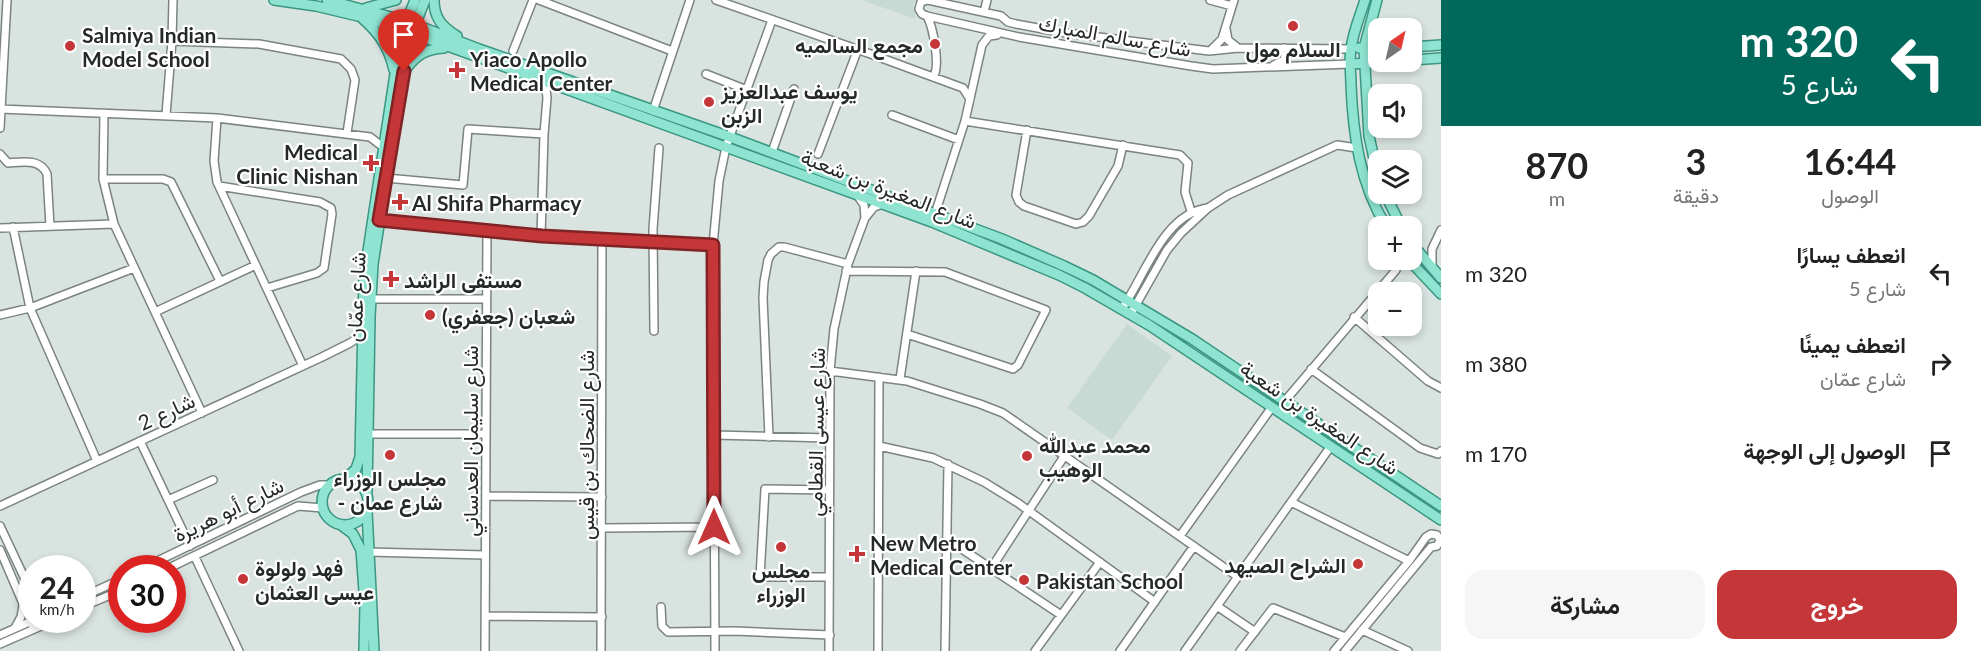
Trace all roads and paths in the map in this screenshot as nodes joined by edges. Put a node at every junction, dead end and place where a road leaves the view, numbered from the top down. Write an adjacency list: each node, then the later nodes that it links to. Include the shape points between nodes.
1 (7, 0): 54 (street)
2 (173, 0): 25 (street)
3 (274, 0): 18 (main road, شارع المغيرة بن شعبة)
4 (327, 0): 18 (main road, شارع المغيرة بن شعبة)
5 (396, 0): 18 (main road)
6 (414, 0): 22 (main road, شارع عمّان)
7 (425, 0): 22 (main road, شارع عمّان)
8 (434, 0): 33 (main road, via 441,25)
9 (533, 0): 36 (street)
10 (538, 0): 37 (street)
11 (690, 0): 37 (street)
12 (716, 0): 21 (street)
13 (987, 0): 19 (street)
14 (1210, 0): 17 (street)
15 (1365, 0): 35 (main road)
16 (1377, 0): 31 (main road)
17 (1233, 3): 23 (street)
18 (360, 12): 22 (main road, شارع المغيرة بن شعبة); 45 (main road, via 385,44)
19 (984, 12): 20 (street, شارع سالم المبارك, via 926,0 919,9); 38 (street, شارع سالم المبارك, via 1008,22 1048,30)
20 (927, 16): 24 (street, شارع سالم المبارك); 47 (street, via 937,68)
21 (772, 20): 34 (street); 50 (street)
22 (409, 27): 28 (main road, شارع المغيرة بن شعبة); 33 (main road, شارع المغيرة بن شعبة); 45 (main road, شارع عمّان)
23 (1226, 28): 29 (street, via 1228,40); 38 (street, via 1218,44)
24 (1007, 34): 44 (street, شارع سالم المبارك, via 1213,69); 53 (street, via 985,39)
25 (172, 41): 57 (street); 64 (street, via 259,44 341,59 355,80)
26 (1441, 45): 27 (main road)
27 (1422, 46)
28 (448, 48): 45 (main road, via 421,53); 48 (main road, شارع المغيرة بن شعبة)
29 (1238, 48): 30 (street, شارع سالم المبارك); 38 (street, شارع سالم المبارك)
30 (1284, 48): 35 (street, شارع سالم المبارك); 44 (street, via 1284,60)
31 (1364, 48): 32 (main road, شارع سالم المبارك); 35 (main road, شارع سالم المبارك); 41 (main road)
32 (1368, 48)
33 (479, 49): 55 (main road, شارع المغيرة بن شعبة)
34 (858, 49): 47 (street); 77 (street)
35 (1351, 49): 43 (main road)
36 (513, 51)
37 (672, 51): 55 (street)
38 (1209, 51)
39 (1441, 58): 40 (main road)
40 (1422, 59)
41 (1364, 63): 42 (main road, شارع سالم المبارك); 43 (main road, شارع سالم المبارك); 74 (main road)
42 (1368, 63)
43 (1350, 64): 44 (street, شارع سالم المبارك); 73 (main road)
44 (1266, 67)
45 (400, 72): 63 (main road, شارع عمّان); 78 (main road, شارع عمّان)
46 (706, 74): 50 (street)
47 (933, 77): 53 (street, via 963,88)
48 (541, 82): 49 (main road, شارع المغيرة بن شعبة); 52 (street)
49 (563, 89): 52 (street); 71 (main road, شارع المغيرة بن شعبة)
50 (747, 90): 67 (street)
51 (794, 90): 75 (street)
52 (547, 98): 65 (street)
53 (970, 99): 60 (street)
54 (0, 109): 56 (street); 61 (street)
55 (653, 111): 67 (main road, شارع المغيرة بن شعبة)
56 (104, 113): 57 (street); 79 (street)
57 (166, 115): 59 (street)
58 (892, 115): 68 (street)
59 (217, 118): 64 (street); 80 (street, via 214,161)
60 (965, 121): 62 (street); 68 (street)
61 (0, 128)
62 (1027, 130): 69 (street); 69 (street, via 1017,200 1076,224 1089,216 1118,166)
63 (385, 131): 66 (street); 70 (main road, شارع عمّان)
64 (347, 133): 66 (street)
65 (544, 134): 78 (street, via 468,129 464,185); 95 (street)
66 (370, 137): 70 (street)
67 (730, 137): 71 (street); 75 (main road, شارع المغيرة بن شعبة)
68 (959, 140): 87 (street)
69 (1124, 145): 84 (street, via 1186,159 1185,192)
70 (382, 147): 121 (main road, شارع عمّان, via 364,277)
71 (726, 147): 81 (main road, شارع المغيرة بن شعبة); 99 (street)
72 (659, 148): 97 (street)
73 (1357, 148): 83 (street, via 1337,145); 85 (main road)
74 (1372, 150)
75 (772, 152): 87 (main road, شارع المغيرة بن شعبة)
76 (0, 154): 90 (street, via 8,163 36,163 45,169)
77 (818, 154)
78 (386, 178): 88 (main road, شارع عمّان)
79 (103, 179): 89 (street); 109 (street, via 171,182)
80 (219, 186): 102 (street); 110 (street, via 320,202 331,208 324,268)
81 (857, 195): 82 (main road, شارع المغيرة بن شعبة); 86 (street, via 864,205)
82 (883, 204): 86 (street, via 874,207); 87 (main road, شارع المغيرة بن شعبة)
83 (1208, 208): 84 (street); 116 (street, via 1167,250)
84 (1191, 211): 114 (street, via 1160,243)
85 (1381, 216)
86 (865, 218): 104 (street, شارع عيسى القطامي)
87 (934, 218): 114 (main road, شارع المغيرة بن شعبة, via 1064,266); 116 (main road, شارع المغيرة بن شعبة)
88 (379, 220): 94 (street); 112 (main road, شارع عمّان)
89 (114, 224): 90 (street); 103 (street)
90 (50, 226): 91 (street)
91 (13, 227): 92 (street); 115 (street)
92 (0, 228)
93 (1441, 230): 98 (street)
94 (487, 231): 95 (street); 113 (street, شارع سليمان العدساني)
95 (542, 236): 96 (street)
96 (602, 239): 97 (street); 152 (street, شارع الضحاك بن قيس)
97 (654, 242): 99 (street); 120 (street)
98 (1435, 242): 100 (street); 108 (street, via 1431,257)
99 (713, 245): 136 (street)
100 (1422, 249)
101 (1422, 257): 108 (main road)
102 (256, 265): 109 (street); 110 (street)
103 (134, 268): 115 (street); 117 (street)
104 (847, 268): 107 (street); 127 (street, شارع عيسى القطامي); 137 (street, via 784,247 774,250 768,260 763,298)
105 (1396, 270): 119 (street)
106 (1418, 270): 111 (main road)
107 (916, 272): 122 (street); 122 (street, via 950,273 1046,310 1013,369)
108 (1438, 275)
109 (220, 281): 117 (street)
110 (267, 288): 125 (street)
111 (1441, 294)
112 (370, 298): 113 (street); 134 (main road, شارع عمّان)
113 (486, 299): 135 (street, شارع سليمان العدساني)
114 (1128, 300): 116 (main road, شارع المغيرة بن شعبة)
115 (30, 308): 118 (street); 144 (street)
116 (1130, 309): 131 (main road, شارع المغيرة بن شعبة, via 1192,339); 132 (main road, شارع المغيرة بن شعبة)
117 (155, 312): 133 (street)
118 (0, 315)
119 (1354, 317): 126 (street); 130 (street)
120 (654, 331)
121 (363, 334): 123 (street, شارع 2); 124 (main road, شارع عمّان)
122 (907, 334): 129 (street)
123 (346, 345): 124 (street); 125 (street, شارع 2)
124 (362, 352): 146 (main road, شارع عمّان, via 360,457 356,469)
125 (303, 366): 133 (street, شارع 2)
126 (1311, 369): 131 (street); 142 (street, via 1420,448 1438,454)
127 (830, 371): 128 (street); 138 (street, شارع عيسى القطامي)
128 (879, 376): 129 (street); 140 (street)
129 (900, 379): 143 (street, via 995,410)
130 (1441, 388)
131 (1284, 402): 156 (main road, شارع المغيرة بن شعبة)
132 (1272, 407): 141 (main road, شارع المغيرة بن شعبة); 165 (street)
133 (202, 412): 139 (street, شارع 2)
134 (369, 434): 135 (street); 150 (main road, شارع عمّان)
135 (486, 434): 151 (street, شارع سليمان العدساني)
136 (714, 435): 137 (street); 163 (street)
137 (770, 437): 138 (street)
138 (829, 438): 149 (street, شارع عيسى القطامي)
139 (140, 441): 144 (street, شارع 2); 153 (street)
140 (879, 446): 145 (street, via 918,453); 206 (street)
141 (1330, 446): 154 (street); 160 (main road, شارع المغيرة بن شعبة)
142 (1441, 451)
143 (1065, 455): 158 (street); 165 (street)
144 (97, 461): 155 (street, شارع 2)
145 (948, 464): 158 (street); 166 (street)
146 (346, 478): 148 (main road); 150 (main road, via 361,484)
147 (213, 480): 153 (street)
148 (329, 485): 157 (main road); 167 (street, شارع أبو هريرة, via 314,486)
149 (829, 490): 179 (street, شارع عيسى القطامي); 179 (street, via 765,489 760,577)
150 (367, 493): 159 (main road)
151 (486, 496): 152 (street); 172 (street, شارع سليمان العدساني)
152 (602, 497): 164 (street, شارع الضحاك بن قيس)
153 (168, 501): 167 (street)
154 (1291, 502): 175 (street); 180 (street)
155 (0, 506)
156 (1441, 506)
157 (323, 508): 161 (main road, via 332,521); 173 (street, شارع أبو هريرة, via 298,506)
158 (1029, 510): 176 (street); 178 (street)
159 (367, 511): 161 (main road, via 357,522); 170 (main road)
160 (1441, 520)
161 (341, 525): 200 (main road, via 353,534 362,550)
162 (0, 526): 177 (street)
163 (714, 527): 164 (street); 192 (street)
164 (602, 528): 187 (street, شارع الضحاك بن قيس)
165 (1180, 536): 168 (street)
166 (947, 539): 178 (street); 207 (street)
167 (190, 546): 171 (street, شارع أبو هريرة)
168 (1194, 546): 180 (street); 182 (street)
169 (0, 550): 181 (street)
170 (368, 552): 172 (street); 201 (main road)
171 (171, 555)
172 (485, 555): 186 (street, شارع سليمان العدساني)
173 (195, 557): 174 (street, شارع أبو هريرة); 199 (street)
174 (186, 561)
175 (1409, 561): 191 (street, via 1428,535 1437,535 1437,546 1431,547); 197 (street)
176 (1100, 562): 182 (street); 185 (street)
177 (18, 564)
178 (992, 567): 185 (street)
179 (830, 577): 196 (street, شارع عيسى القطامي)
180 (1238, 577): 183 (street)
181 (18, 590)
182 (1155, 602): 209 (street)
183 (1217, 606): 193 (street); 210 (street)
184 (661, 607): 192 (street, via 666,631)
185 (1061, 615): 208 (street)
186 (485, 616): 187 (street); 202 (street, شارع سليمان العدساني)
187 (602, 617): 203 (street, شارع الضحاك بن قيس)
188 (18, 622): 190 (street)
189 (18, 627): 190 (street)
190 (15, 628): 195 (street)
191 (1362, 630): 213 (street); 214 (street)
192 (715, 632): 196 (street); 204 (street)
193 (1255, 632): 197 (street, via 1273,608); 211 (street)
194 (25, 633): 198 (street)
195 (0, 635)
196 (830, 635): 205 (street, شارع عيسى القطامي)
197 (1345, 637): 212 (street)
198 (0, 644)
199 (239, 651)
200 (364, 651)
201 (374, 651)
202 (485, 651)
203 (602, 651)
204 (715, 651)
205 (829, 651)
206 (878, 651)
207 (945, 651)
208 (1035, 651)
209 (1120, 651)
210 (1185, 651)
211 (1240, 651)
212 (1334, 651)
213 (1345, 651)
214 (1408, 651)

